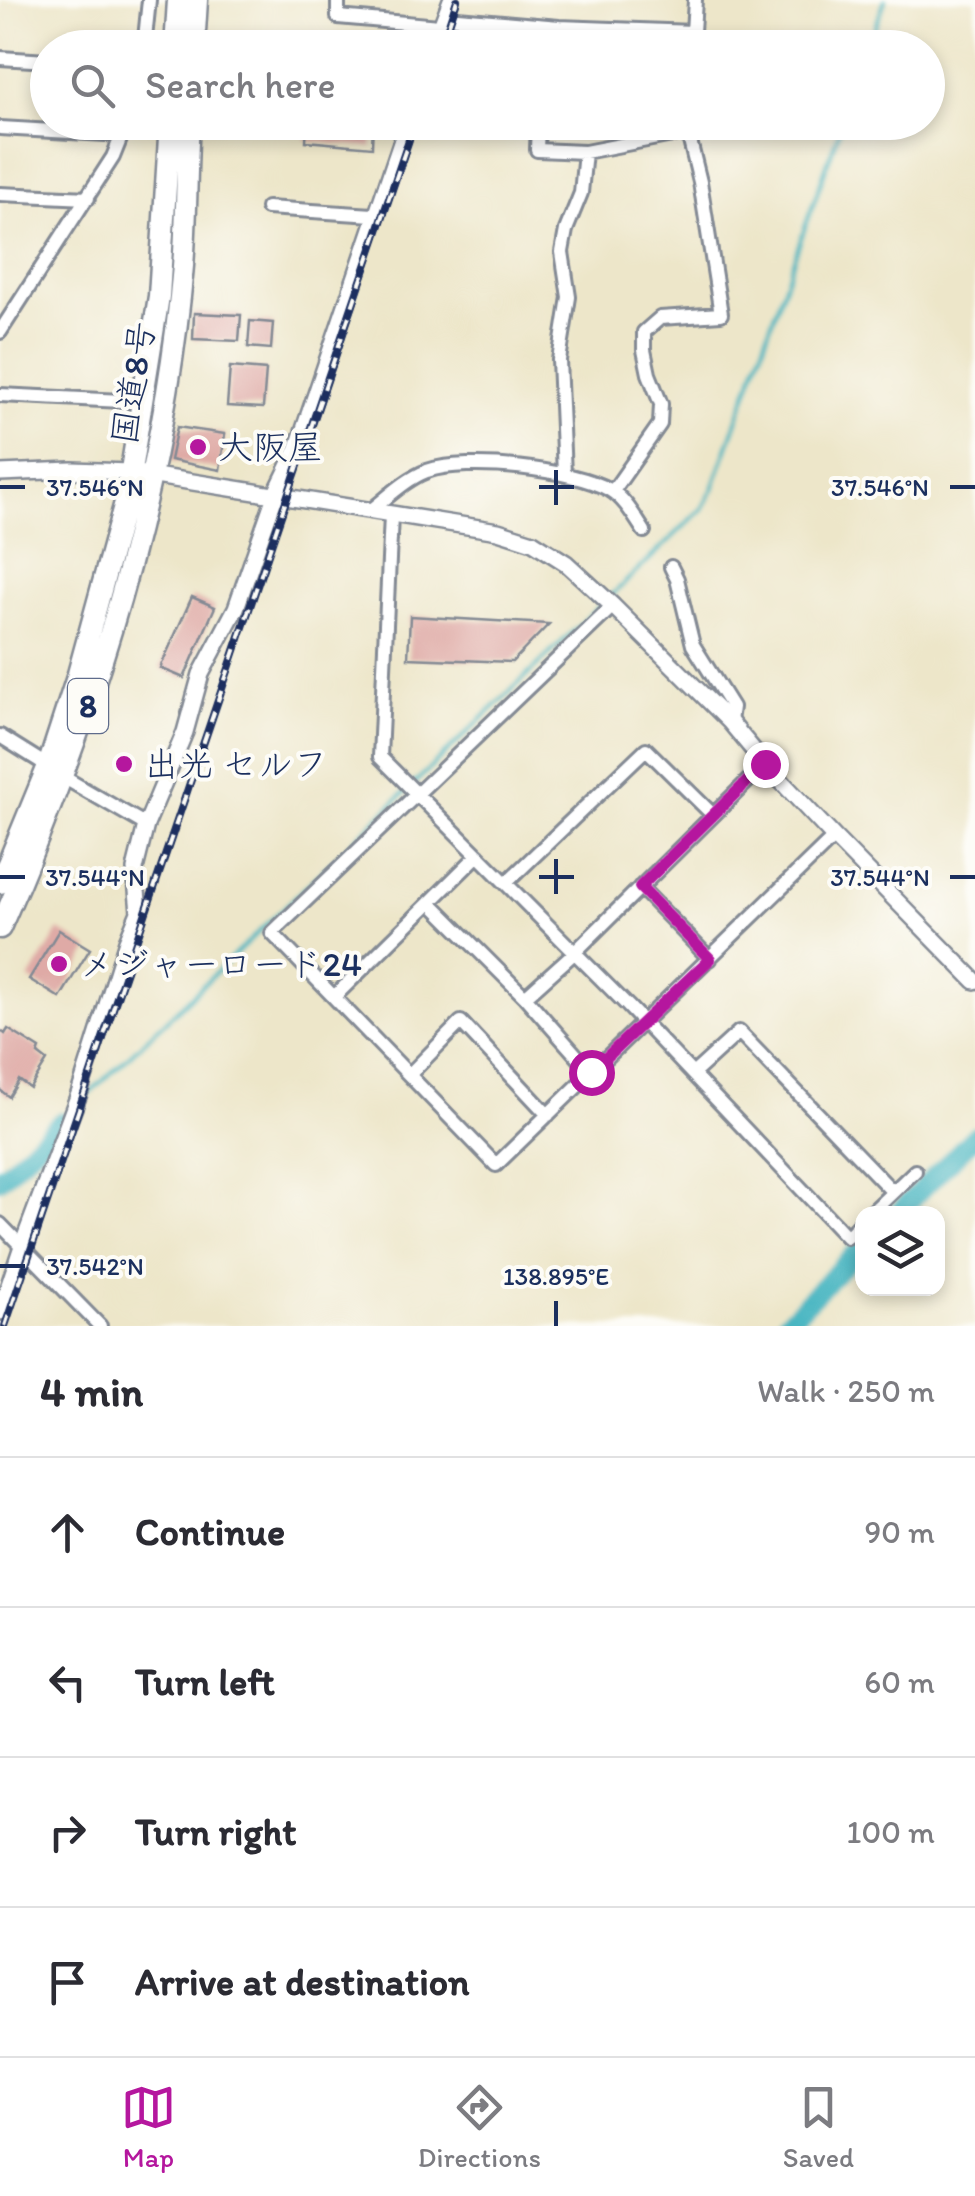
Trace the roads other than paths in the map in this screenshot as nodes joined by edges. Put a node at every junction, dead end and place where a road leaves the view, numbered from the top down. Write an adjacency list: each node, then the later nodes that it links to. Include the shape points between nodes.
1 (149, 0): 9 (street)
2 (178, 0): 10 (highway)
3 (197, 0): 11 (highway)
4 (338, 0): 7 (street, via 338,18)
5 (451, 0): 7 (street)
6 (695, 0): 15 (street)
7 (443, 22): 8 (street); 12 (street)
8 (559, 27): 13 (street); 14 (street)
9 (146, 30)
10 (176, 30)
11 (195, 30)
12 (440, 30)
13 (558, 30)
14 (639, 30)
15 (693, 30)
16 (0, 58): 17 (street)
17 (30, 60)
18 (0, 128): 19 (street)
19 (30, 128)
20 (120, 140): 29 (street)
21 (169, 140): 34 (highway, 国道8号 / 8, via 159,296)
22 (188, 140): 38 (highway, 国道8号 / 8, via 183,265)
23 (402, 140): 40 (street, via 297,450)
24 (538, 140): 27 (street, via 538,150)
25 (635, 140): 27 (street)
26 (691, 140): 39 (street, via 721,314 660,318 644,332 660,424)
27 (586, 152): 37 (street, via 562,252 569,297 559,360)
28 (0, 194): 29 (street)
29 (88, 198): 32 (street)
30 (267, 208): 31 (street)
31 (373, 214)
32 (0, 332)
33 (0, 395): 34 (street)
34 (143, 402): 35 (highway, 国道8号 / 8)
35 (130, 472): 36 (street); 38 (street); 49 (highway, 国道8号 / 8)
36 (0, 473)
37 (564, 474): 39 (street); 41 (street, via 474,464 427,471)
38 (152, 476): 40 (street); 49 (highway, 国道8号 / 8, via 101,668)
39 (613, 491): 43 (street)
40 (276, 494): 41 (street); 52 (street)
41 (370, 511): 42 (street)
42 (391, 514): 45 (street, via 534,542); 50 (street, via 380,757)
43 (644, 531)
44 (670, 566): 46 (street, via 693,645 732,707)
45 (612, 606): 46 (street); 50 (street)
46 (730, 722): 48 (street)
47 (0, 736): 49 (street)
48 (765, 764): 51 (street); 53 (street)
49 (55, 772): 52 (street); 55 (highway, 国道8号 / 8); 59 (highway, 国道8号 / 8)
50 (418, 795): 54 (street); 63 (street, via 272,932)
51 (713, 815): 56 (street, via 646,749); 57 (street)
52 (146, 825): 75 (street, via 135,869 139,912)
53 (834, 837): 61 (street); 62 (street)
54 (478, 855): 56 (street); 58 (street)
55 (0, 883)
56 (506, 883): 60 (street)
57 (640, 887): 60 (street); 61 (street)
58 (430, 902): 63 (street); 64 (street)
59 (0, 928)
60 (575, 952): 64 (street); 65 (street)
61 (710, 959): 65 (street)
62 (975, 981)
63 (334, 997): 68 (street)
64 (525, 997): 66 (street)
65 (644, 1023): 66 (street); 67 (street)
66 (591, 1072): 69 (street)
67 (693, 1074): 71 (street, via 739,1032); 74 (street, via 847,1237)
68 (409, 1075): 69 (street, via 496,1165); 69 (street, via 461,1022)
69 (548, 1115)
70 (915, 1171): 71 (street)
71 (892, 1191): 72 (street)
72 (878, 1206)
73 (0, 1224): 75 (street)
74 (855, 1228)
75 (22, 1246): 76 (street); 77 (street)
76 (0, 1312)
77 (100, 1326)

